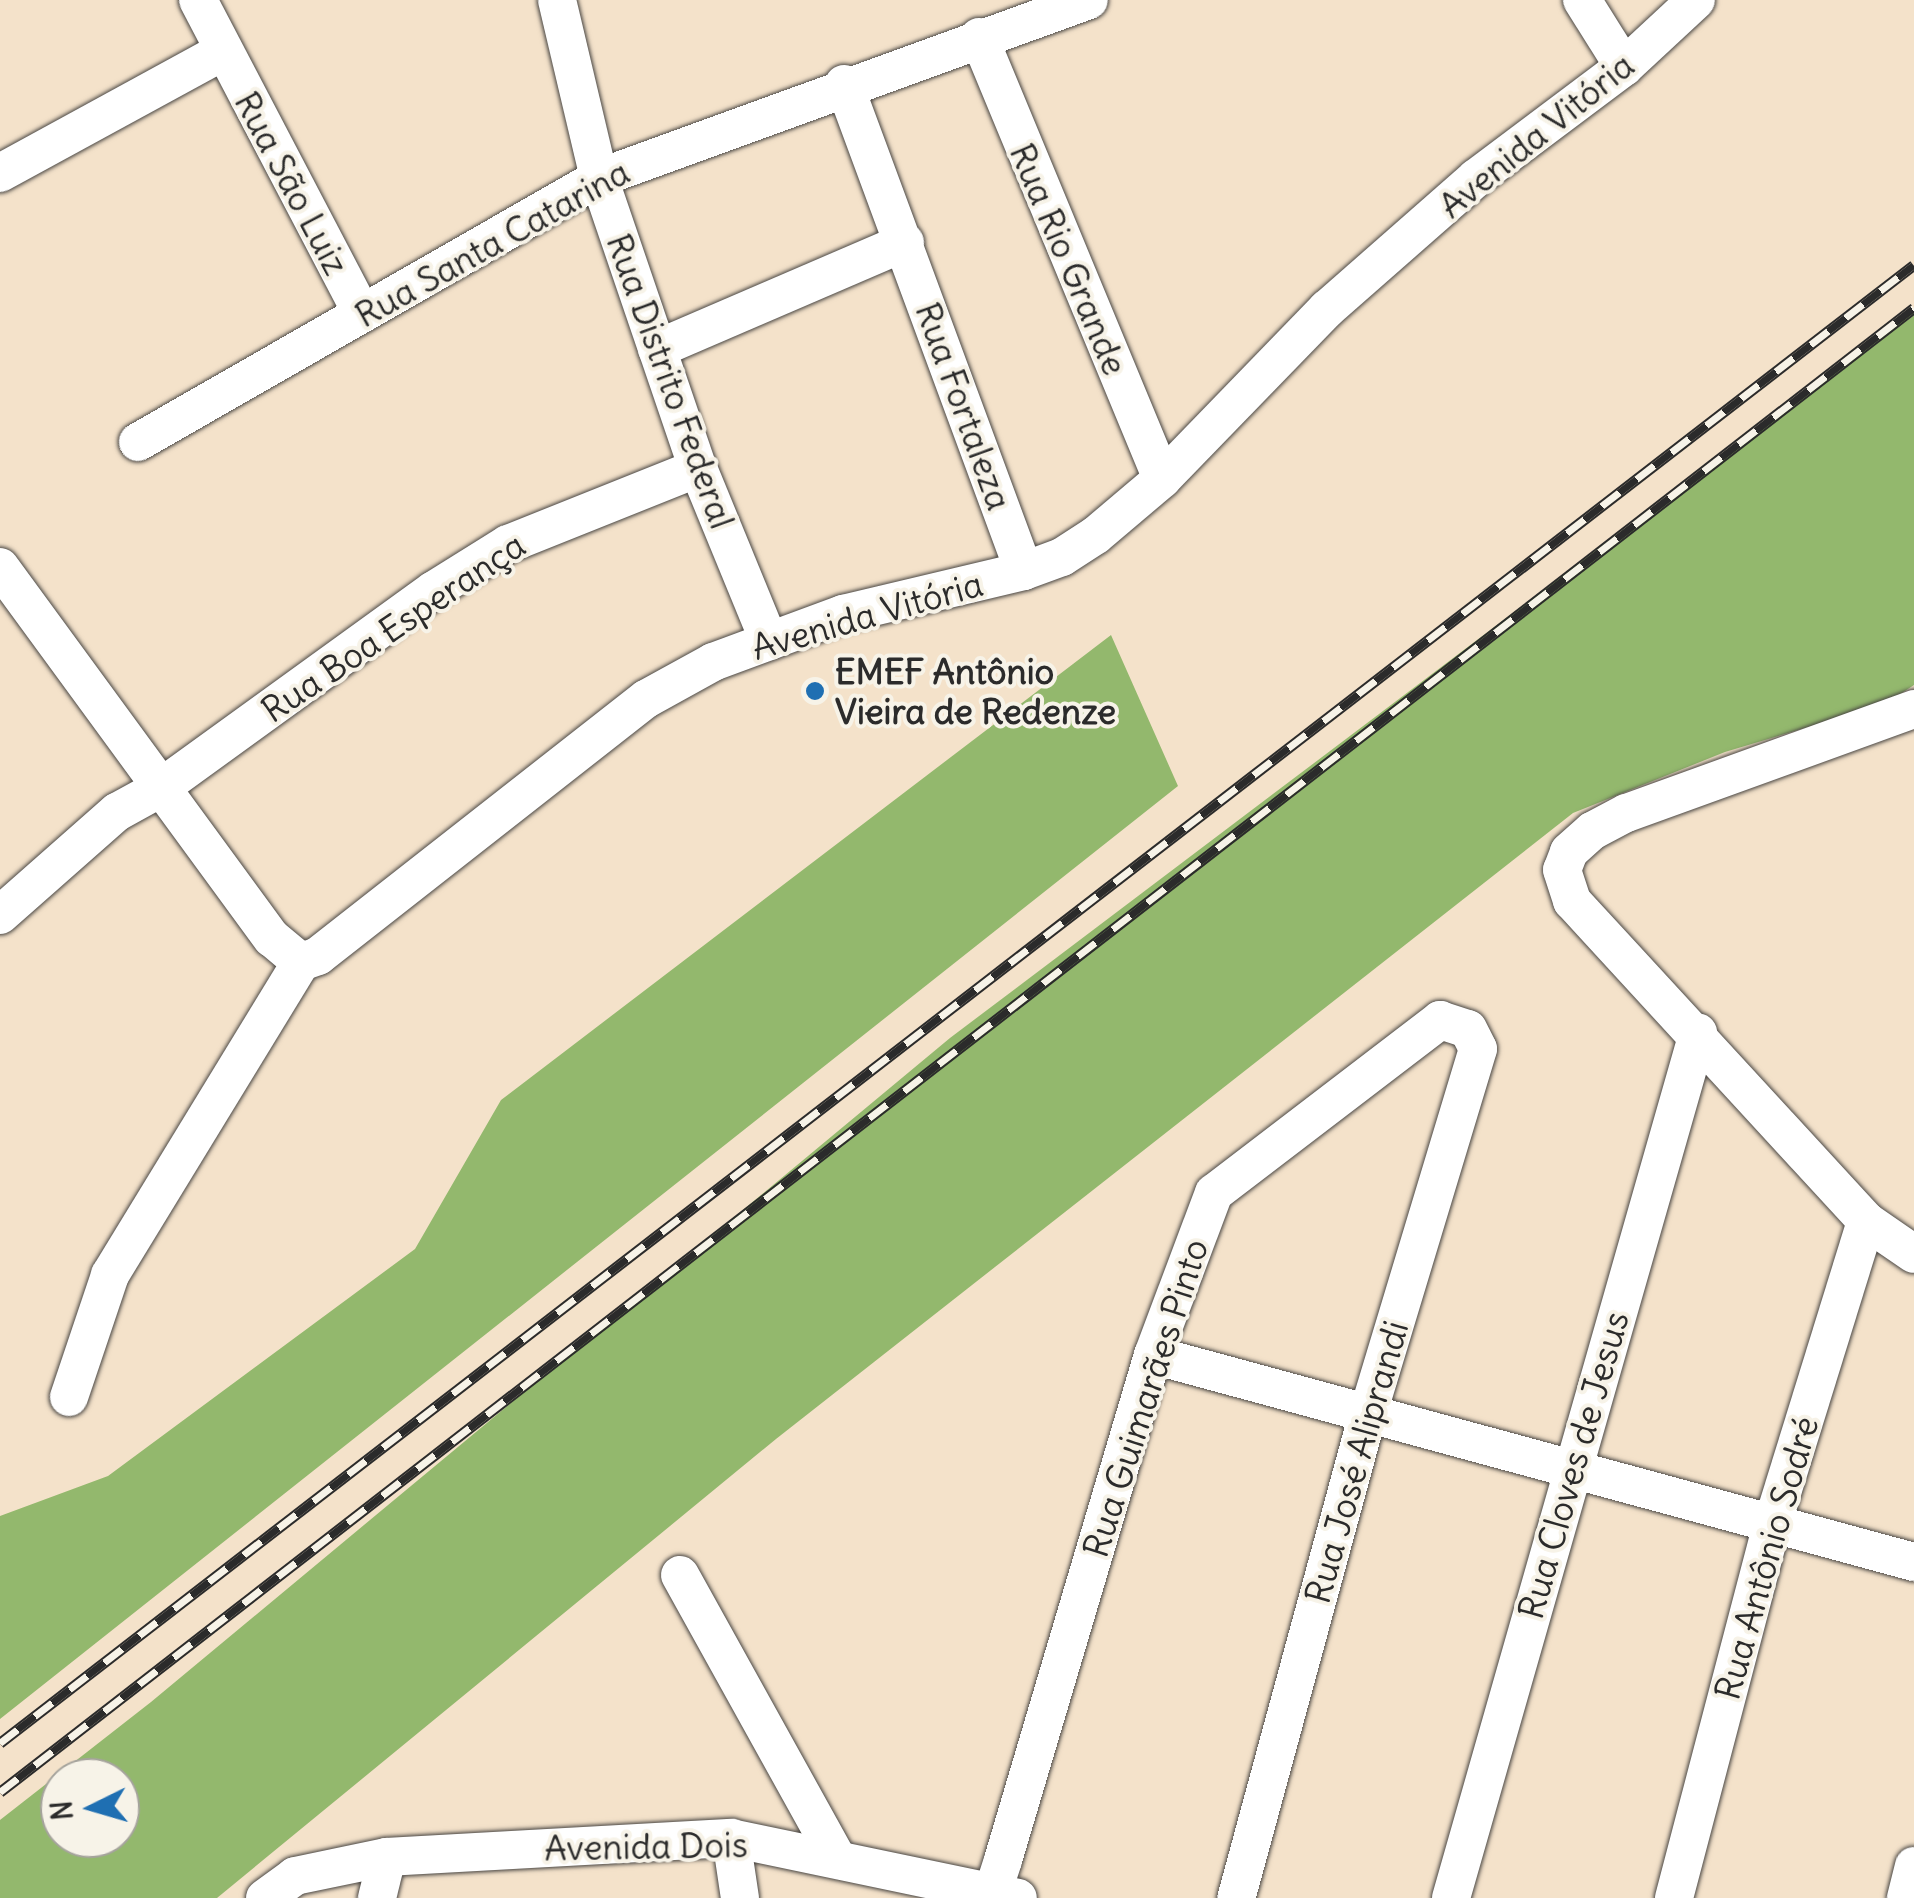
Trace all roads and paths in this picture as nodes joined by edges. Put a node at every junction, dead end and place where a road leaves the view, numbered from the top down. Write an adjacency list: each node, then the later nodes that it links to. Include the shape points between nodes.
1 (198, 0): 7 (street, Rua São Luiz)
2 (558, 0): 11 (street, Rua Distrito Federal)
3 (1089, 0): 6 (street, Rua Santa Catarina)
4 (1582, 0): 8 (street)
5 (1696, 0): 8 (street, Avenida Vitória)
6 (979, 37): 9 (street, Rua Santa Catarina); 17 (street, Rua Rio Grande)
7 (222, 52): 10 (street, Rua São Luiz); 13 (street, Rua São Luiz)
8 (1624, 67): 17 (street, Avenida Vitória, via 1476,178 1327,309)
9 (844, 84): 11 (street, Rua Santa Catarina); 12 (street, Rua Fortaleza)
10 (0, 173)
11 (599, 178): 13 (street, Rua Santa Catarina); 14 (street, Rua Distrito Federal)
12 (905, 242): 14 (street); 19 (street, Rua Fortaleza)
13 (362, 314): 15 (street, Rua Santa Catarina)
14 (657, 349): 16 (street, Rua Distrito Federal)
15 (138, 442)
16 (698, 468): 20 (street, Rua Distrito Federal); 22 (street, Rua Boa Esperança, via 508,544)
17 (1162, 479): 19 (street, Avenida Vitória, via 1074,550)
18 (0, 567): 22 (street)
19 (1024, 570): 20 (street, Avenida Vitória, via 843,614)
20 (769, 642): 24 (street, Avenida Vitória, via 646,700 318,956)
21 (1914, 709): 26 (street, via 1752,764 1592,831 1568,852 1562,870 1572,901)
22 (159, 790): 23 (street, Rua Boa Esperança, via 117,812); 24 (street, via 272,938)
23 (0, 915)
24 (301, 962): 30 (street, via 110,1275)
25 (1468, 1029): 29 (street, Rua Guimarães Pinto, via 1440,1020 1214,1193); 31 (street, Rua José Aliprandi, via 1478,1049)
26 (1698, 1033): 27 (street); 32 (street, Rua Cloves de Jesus)
27 (1866, 1221): 28 (street); 33 (street, Rua Antônio Sodré)
28 (1914, 1254)
29 (1153, 1355): 31 (street); 40 (street, Rua Guimarães Pinto)
30 (69, 1397)
31 (1367, 1416): 32 (street); 44 (street, Rua José Aliprandi)
32 (1570, 1472): 33 (street); 45 (street, Rua Cloves de Jesus)
33 (1772, 1526): 34 (street); 46 (street, Rua Antônio Sodré)
34 (1914, 1562)
35 (680, 1575): 38 (street)
36 (731, 1838): 37 (street, Avenida Dois); 38 (street, Avenida Dois); 43 (street)
37 (387, 1856): 41 (street, Avenida Dois, via 296,1876); 42 (street)
38 (836, 1856): 40 (street, Avenida Dois)
39 (1914, 1866): 47 (street)
40 (997, 1896)
41 (265, 1898)
42 (377, 1898)
43 (740, 1898)
44 (1236, 1898)
45 (1451, 1898)
46 (1674, 1898)
47 (1906, 1898)

